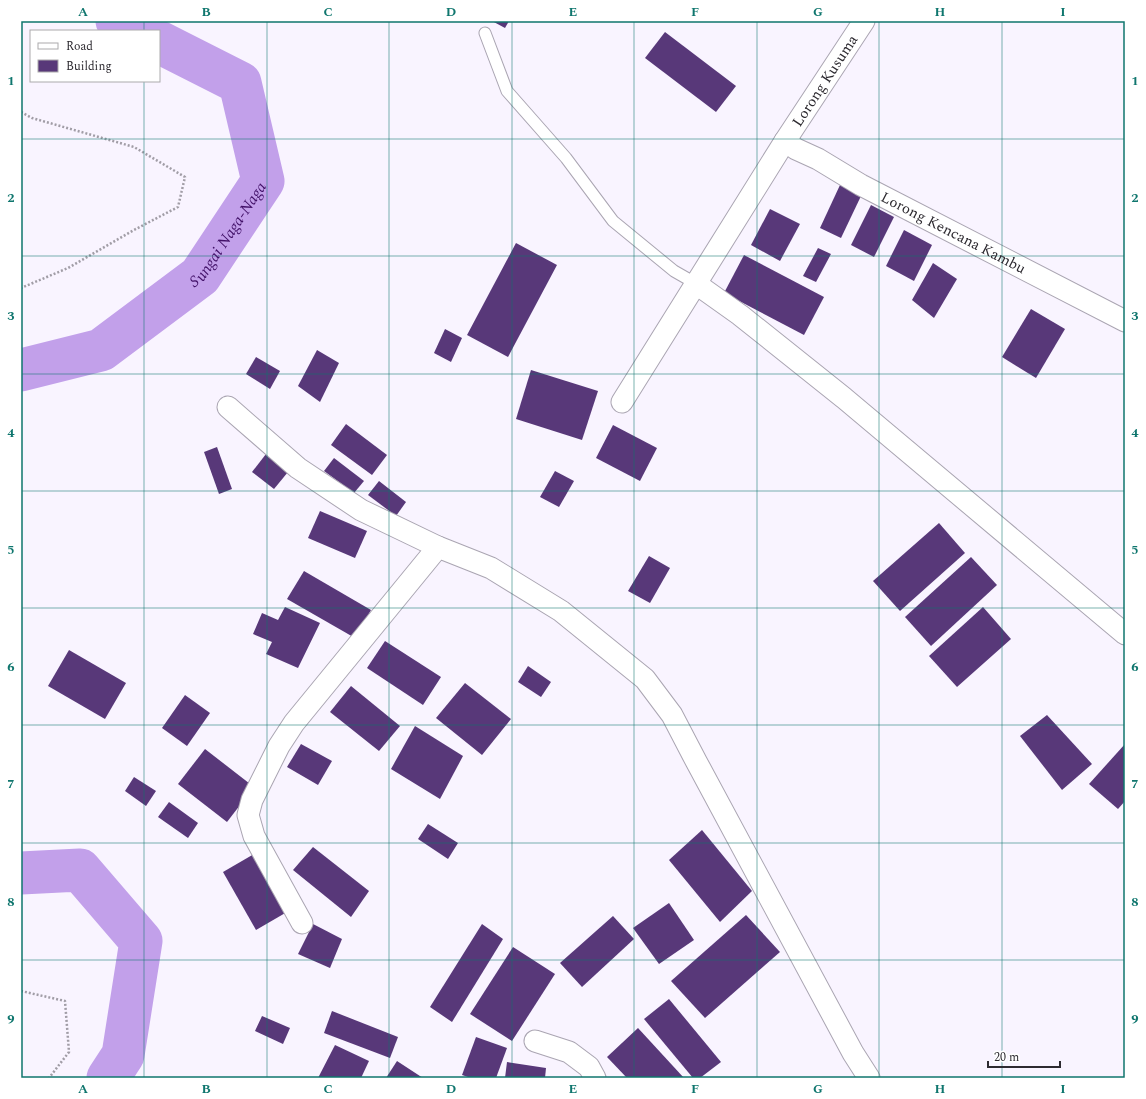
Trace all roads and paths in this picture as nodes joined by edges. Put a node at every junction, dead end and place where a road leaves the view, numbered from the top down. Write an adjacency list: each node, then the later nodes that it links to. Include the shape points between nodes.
1 (864, 21): 4 (street, Lorong Kusuma)
2 (485, 33): 5 (lane, via 507,91 566,158 613,221 674,271)
3 (21, 112): 6 (path, via 32,118 134,147 185,177 178,207 68,268)
4 (785, 141): 5 (street, Lorong Kusuma); 7 (street, Lorong Kencana Kambu, via 861,185)
5 (695, 283): 8 (street, Lorong Kusuma); 11 (street, via 740,315 844,398)
6 (21, 288)
7 (1125, 321)
8 (622, 402)
9 (228, 407): 10 (street, via 298,468 361,510)
10 (438, 547): 12 (street, via 294,723 279,746 252,800 248,815 254,836); 17 (street, via 491,568 561,611 645,679 672,715 853,1053)
11 (1125, 634)
12 (302, 923)
13 (21, 991): 15 (path, via 65,1001 68,1052)
14 (535, 1041): 16 (street, via 569,1052 589,1067)
15 (50, 1078)
16 (595, 1078)
17 (869, 1078)

